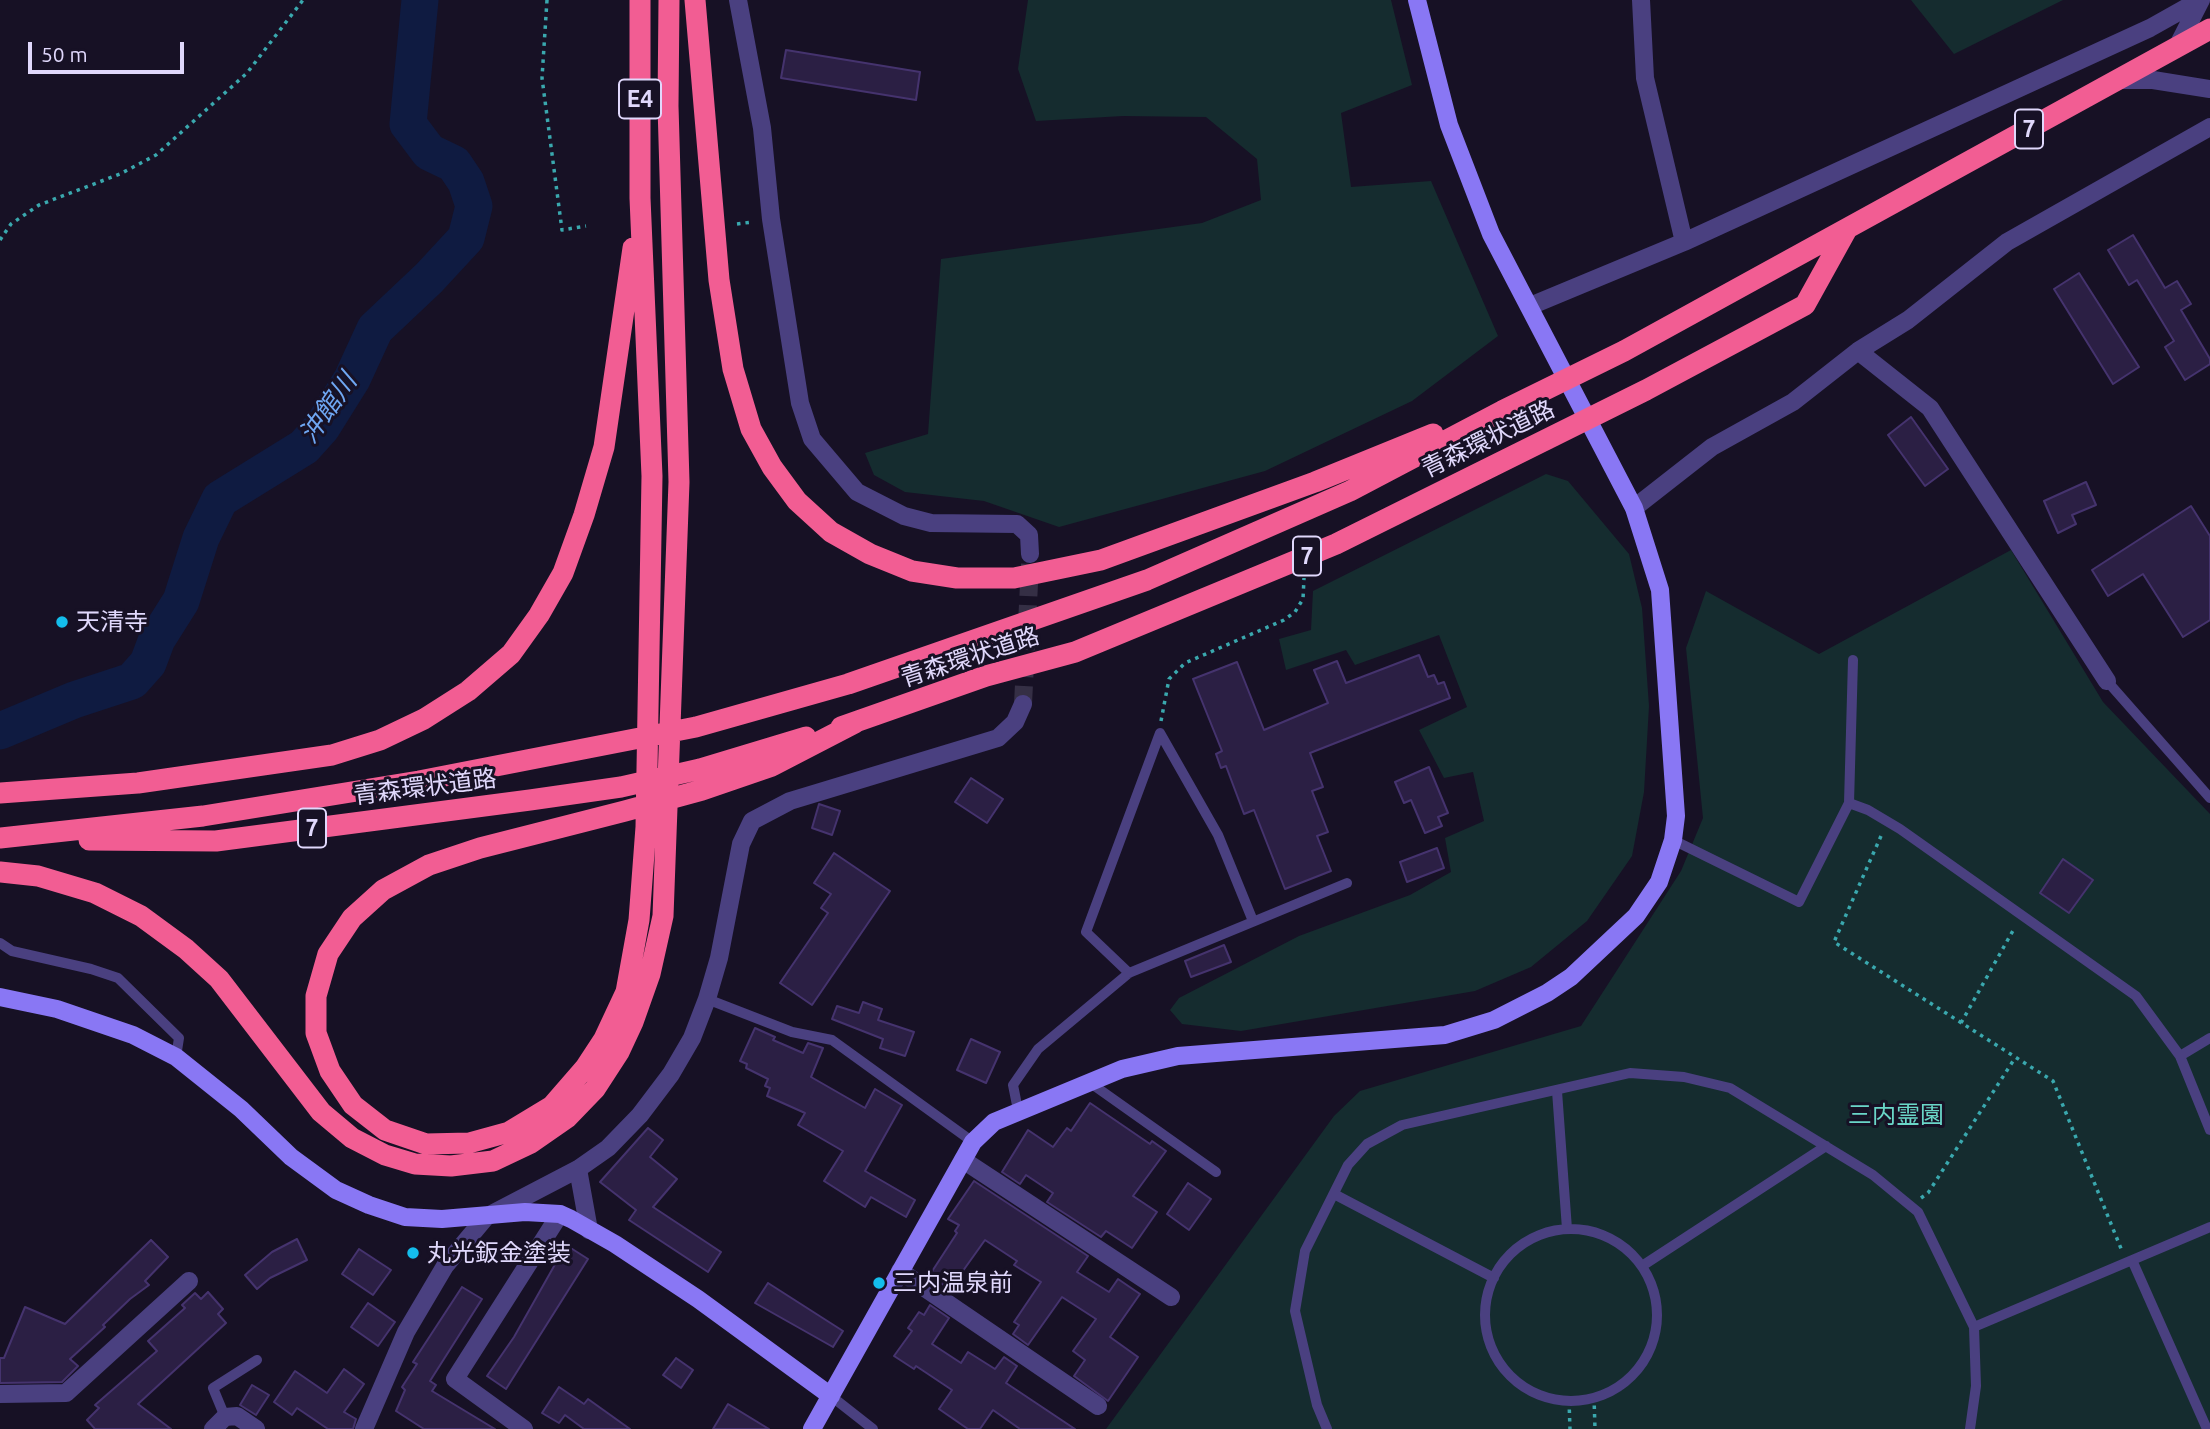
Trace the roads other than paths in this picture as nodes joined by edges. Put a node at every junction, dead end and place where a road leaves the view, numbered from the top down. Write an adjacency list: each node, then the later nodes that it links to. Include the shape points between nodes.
1 (640, 0): 13 (highway, E4)
2 (669, 0): 30 (highway, E4, via 679,482 663,916 633,1022 595,1089 567,1118 531,1143 493,1161 451,1166 415,1164 384,1155 352,1138 321,1112 219,979 186,949 141,916 95,894 38,876)
3 (695, 0): 18 (highway, via 719,280 733,369 751,429 797,501 831,532 870,554 912,571 957,578 1014,578 1101,560)
4 (738, 0): 20 (street, via 762,128 771,219 800,403 812,439 857,492 904,516 931,523 1017,524 1029,535)
5 (1417, 0): 16 (street, via 1448,125 1491,234)
6 (1641, 0): 15 (street, via 1646,78)
7 (2201, 0): 9 (street); 15 (street, via 2150,28)
8 (2210, 29): 9 (highway, 青森環状道路 / 7)
9 (2177, 47): 10 (highway, 青森環状道路 / 7)
10 (2118, 80): 11 (street); 14 (highway, 青森環状道路 / 7)
11 (2210, 89)
12 (2210, 127): 17 (street, via 2007,242 1908,320)
13 (640, 198): 24 (highway, via 652,490 646,827 639,920 626,992 585,1068 552,1105 509,1132 469,1143 426,1144 385,1130 353,1105 330,1070 316,1033 316,996 328,954 352,918 383,890 429,865 480,848 625,811 702,790 772,766); 25 (highway, via 604,447 563,573 511,653 468,691 424,719 380,740 332,755 138,783)
14 (1847, 229): 18 (highway, 青森環状道路 / 7, via 1624,351); 24 (highway, 青森環状道路 / 7, via 1805,305 1510,458 1336,544 1188,608 1075,652 986,676)
15 (1684, 242): 16 (street)
16 (1530, 306): 19 (street)
17 (1858, 351): 19 (street, via 1793,402 1712,447); 22 (street, via 1930,408)
18 (1502, 411): 28 (highway, 青森環状道路 / 7, via 1350,491 1147,580 848,684 696,727 419,781 203,816)
19 (1634, 508): 29 (street, via 1660,590 1675,782)
20 (1030, 554)
21 (1853, 660): 27 (lane)
22 (2107, 681): 26 (lane)
23 (1023, 704): 36 (street, via 1015,722 998,738 790,801 752,821 741,844)
24 (855, 723): 28 (highway, 青森環状道路 / 7, via 621,787 216,841)
25 (5, 793)
26 (2210, 798)
27 (1849, 803): 29 (lane, via 1799,902); 38 (lane, via 1888,822 2136,996)
28 (0, 839)
29 (1673, 840): 40 (street, via 1659,882 1636,916 1571,977 1494,1020 1445,1035 1178,1056)
30 (0, 872)
31 (1347, 883): 32 (lane)
32 (1253, 921): 34 (lane); 34 (lane, via 1218,835 1160,733 1086,932)
33 (0, 943): 39 (lane, via 12,951 118,978 179,1038)
34 (1129, 974): 42 (lane, via 1038,1049 1013,1085)
35 (0, 997): 39 (street, via 57,1009 133,1035)
36 (707, 999): 44 (lane, via 792,1032 832,1040); 47 (street, via 692,1038 663,1085 608,1148)
37 (2210, 1038): 38 (lane)
38 (2180, 1056): 43 (lane)
39 (176, 1057): 51 (street, via 336,1190 405,1217)
40 (1089, 1082): 42 (street); 48 (lane)
41 (1557, 1091): 45 (lane, via 1630,1073 1684,1077 1730,1088); 49 (lane, via 1402,1125 1367,1144 1348,1166); 53 (lane)
42 (1018, 1110): 44 (street, via 994,1122)
43 (2210, 1130)
44 (973, 1142): 46 (street)
45 (1826, 1146): 56 (lane); 61 (lane, via 1873,1175 1918,1212)
46 (963, 1160): 57 (street); 60 (street)
47 (578, 1169): 51 (street); 54 (street)
48 (1216, 1172)
49 (1334, 1194): 58 (lane); 72 (lane, via 1305,1251 1295,1311)
50 (559, 1214): 51 (street); 54 (street); 69 (street, via 455,1379)
51 (486, 1217): 68 (street, via 445,1266 406,1332)
52 (2210, 1227): 55 (lane)
53 (1567, 1229): 56 (lane, via 1596,1232 1622,1245); 58 (lane, via 1544,1233 1524,1244 1506,1259)
54 (589, 1230): 64 (street, via 698,1299)
55 (2129, 1261): 61 (lane); 74 (lane)
56 (1642, 1265): 58 (lane, via 1656,1302 1650,1350 1634,1375 1610,1392 1569,1401 1531,1392 1510,1376 1494,1355 1486,1329 1486,1303)
57 (900, 1271): 64 (street); 65 (street)
58 (1494, 1278)
59 (189, 1281): 63 (street, via 66,1393)
60 (1171, 1297)
61 (1974, 1327): 73 (lane, via 1976,1386)
62 (257, 1360): 66 (lane, via 213,1388)
63 (0, 1394)
64 (831, 1396): 70 (street); 71 (lane)
65 (1098, 1406)
66 (219, 1423): 67 (street, via 236,1416)
67 (256, 1429)
68 (364, 1429)
69 (524, 1429)
70 (812, 1429)
71 (873, 1429)
72 (1327, 1429)
73 (1970, 1429)
74 (2207, 1429)

